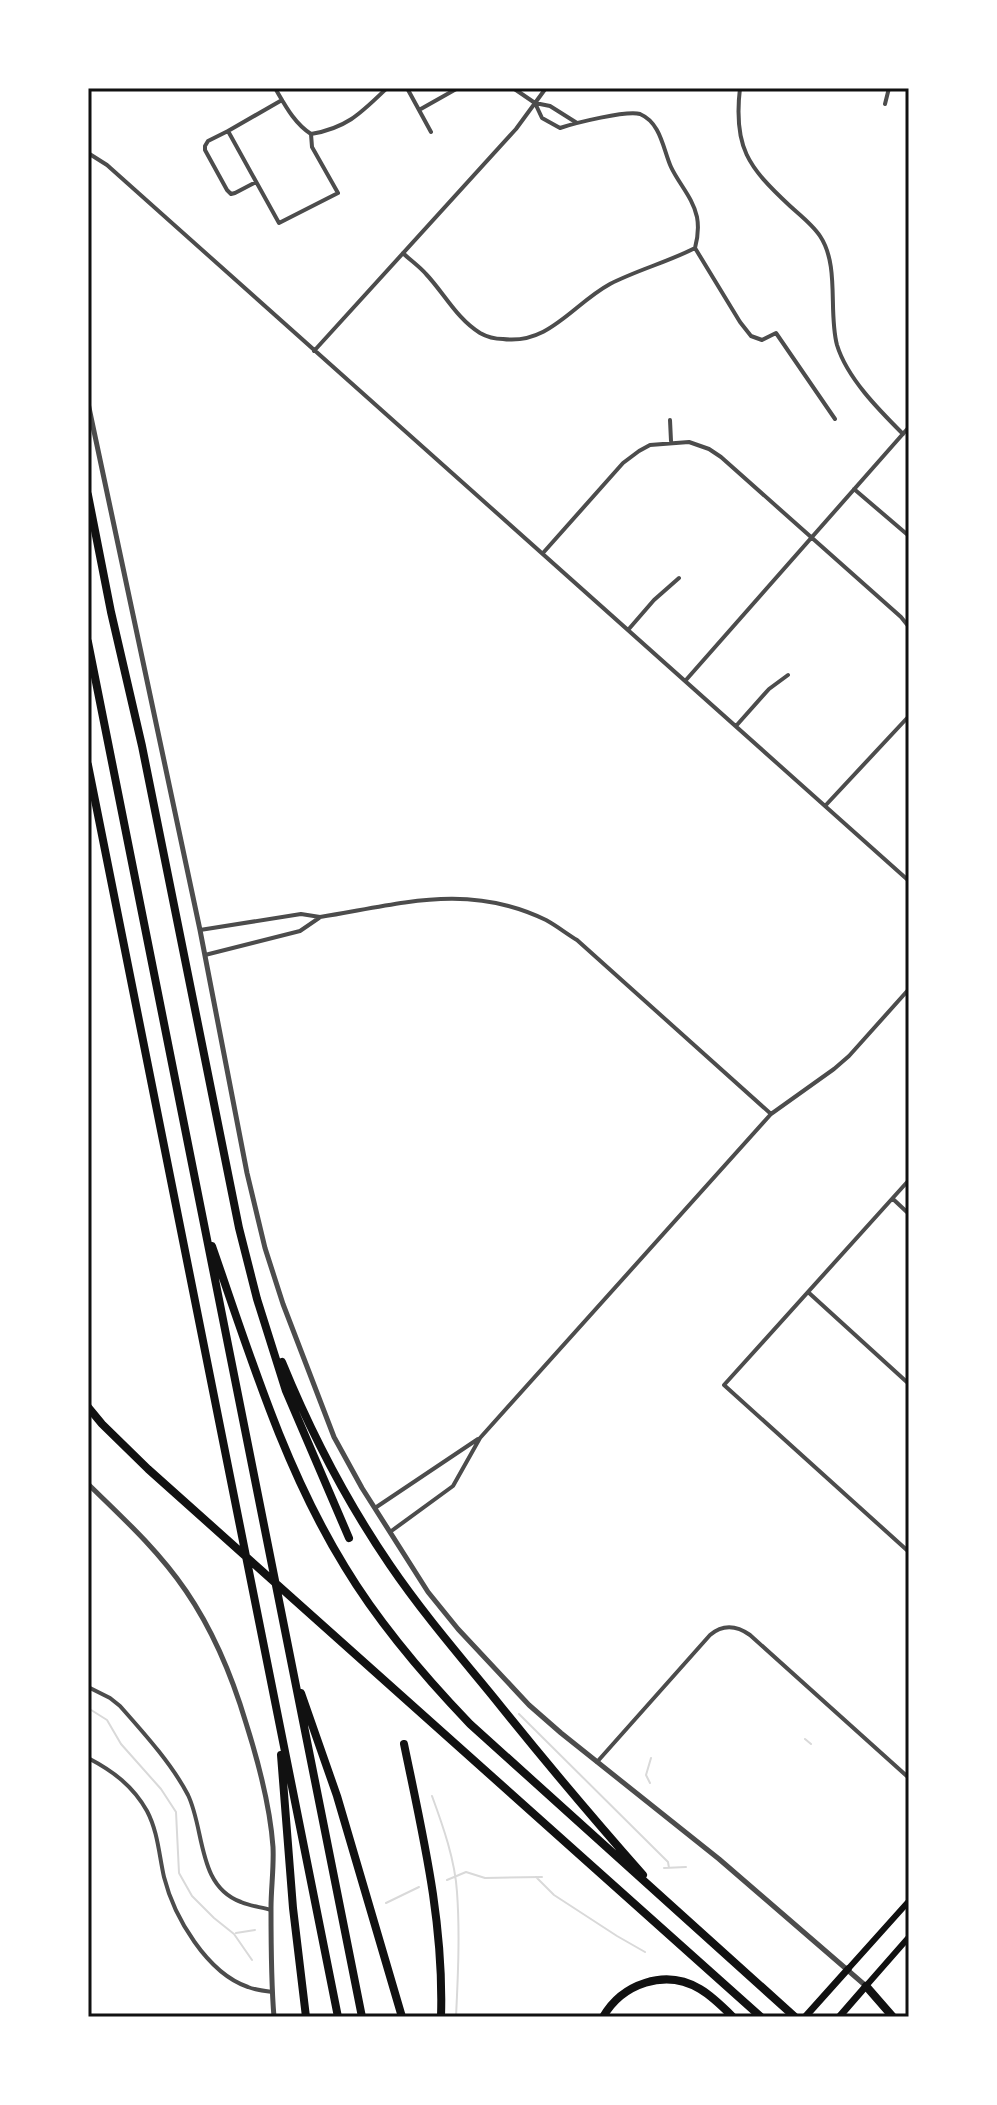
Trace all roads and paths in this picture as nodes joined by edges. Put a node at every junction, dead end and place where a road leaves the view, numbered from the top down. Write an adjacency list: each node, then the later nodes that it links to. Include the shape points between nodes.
1 (275, 88): 9 (street)
2 (387, 88): 16 (street, via 354,118 331,131)
3 (407, 88): 12 (street)
4 (458, 88): 12 (street)
5 (513, 88): 10 (street)
6 (546, 88): 10 (street)
7 (740, 88): 26 (street, via 740,139 751,166 821,237 832,278 837,345 879,411)
8 (889, 88): 11 (street)
9 (282, 100): 14 (street); 16 (street)
10 (535, 103): 13 (street); 13 (street, via 542,118 560,128); 20 (street)
11 (885, 104)
12 (419, 110): 15 (street)
13 (577, 123): 19 (street, via 638,113 651,122 697,215)
14 (228, 131): 18 (street); 18 (street, via 208,141 205,150 231,194)
15 (431, 132)
16 (311, 134): 18 (street, via 312,147 338,193 279,223)
17 (88, 153): 21 (street)
18 (256, 182)
19 (695, 248): 20 (street, via 608,285 559,323 522,341 483,336); 23 (street, via 751,336 762,340 776,333)
20 (403, 253): 21 (street)
21 (314, 351): 32 (street)
22 (88, 403): 45 (street)
23 (835, 419)
24 (670, 420): 27 (street)
25 (909, 427): 26 (street)
26 (903, 434): 28 (street)
27 (671, 442): 31 (street, via 689,442 721,457); 32 (street, via 650,445 628,458)
28 (854, 489): 30 (street); 31 (street)
29 (88, 495): 54 (highway)
30 (909, 536)
31 (811, 538): 34 (street); 38 (street)
32 (543, 553): 35 (street)
33 (679, 578): 35 (street)
34 (909, 627)
35 (628, 630): 38 (street)
36 (88, 642): 52 (highway)
37 (788, 675): 40 (street)
38 (686, 681): 40 (street)
39 (909, 716): 42 (street)
40 (736, 726): 42 (street)
41 (88, 765): 65 (highway)
42 (825, 806): 43 (street)
43 (909, 881)
44 (320, 917): 45 (street, via 301,914); 46 (street, via 300,931); 48 (street, via 443,897 487,900 549,921 577,940)
45 (200, 930): 46 (street)
46 (205, 955): 59 (street, via 267,1257 334,1437)
47 (909, 989): 48 (street, via 849,1056)
48 (771, 1114): 57 (street)
49 (909, 1180): 50 (street)
50 (893, 1199): 51 (street); 53 (street)
51 (909, 1214)
52 (202, 1216): 63 (highway); 70 (highway, via 285,1449 318,1520 369,1604 470,1724)
53 (808, 1292): 55 (street); 62 (street, via 724,1385)
54 (257, 1299): 61 (highway, via 286,1391); 70 (highway, via 313,1432 391,1567 568,1790)
55 (909, 1384)
56 (88, 1407): 86 (highway, via 186,1504)
57 (480, 1438): 59 (street); 60 (street, via 453,1486)
58 (88, 1484): 72 (street, via 165,1563 205,1621 228,1669 265,1789 273,1850)
59 (375, 1508): 60 (street)
60 (390, 1532): 68 (street, via 458,1629 529,1705)
61 (349, 1538)
62 (909, 1552)
63 (291, 1663): 81 (highway); 82 (highway, via 337,1796)
64 (88, 1687): 72 (street, via 120,1706 179,1780 197,1818 208,1869 220,1888 240,1902)
65 (278, 1716): 79 (highway); 80 (highway)
66 (404, 1744): 83 (highway, via 437,1909)
67 (88, 1758): 76 (street, via 126,1783 147,1812 169,1896 201,1951 233,1979)
68 (597, 1762): 69 (street, via 710,1635 734,1627 758,1642); 74 (street)
69 (909, 1778)
70 (667, 1902): 87 (highway)
71 (908, 1905): 74 (main road)
72 (271, 1910): 76 (street)
73 (909, 1937): 75 (main road)
74 (848, 1969): 75 (street); 88 (main road)
75 (866, 1986): 77 (main road); 89 (highway)
76 (272, 1992): 78 (street)
77 (841, 2014)
78 (274, 2017)
79 (306, 2017)
80 (338, 2017)
81 (362, 2017)
82 (402, 2017)
83 (441, 2017)
84 (603, 2017): 85 (highway, via 628,1990 657,1980 700,1989)
85 (733, 2017)
86 (761, 2017)
87 (795, 2017)
88 (805, 2017)
89 (893, 2017)

